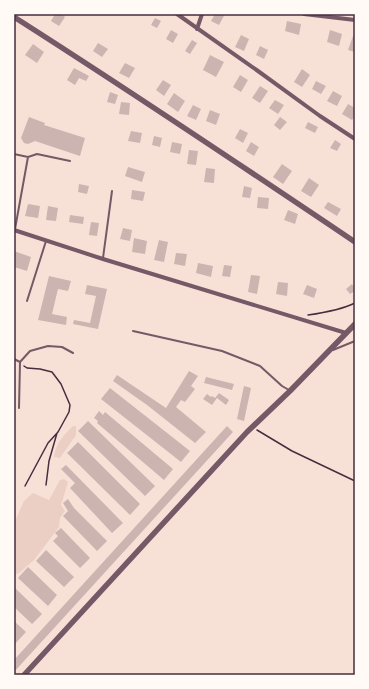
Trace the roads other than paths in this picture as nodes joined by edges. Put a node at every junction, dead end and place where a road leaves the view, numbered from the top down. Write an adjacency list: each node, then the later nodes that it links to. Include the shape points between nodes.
1 (177, 14): 6 (street)
2 (202, 14): 6 (street)
3 (304, 14): 5 (street)
4 (14, 17): 14 (street)
5 (355, 20)
6 (197, 29): 7 (street)
7 (355, 138)
8 (14, 154): 9 (lane)
9 (28, 157): 10 (lane, via 37,154); 12 (lane)
10 (70, 161)
11 (112, 191): 15 (lane)
12 (14, 230): 13 (street)
13 (46, 241): 15 (street); 16 (lane)
14 (355, 242)
15 (103, 259): 19 (street)
16 (27, 301)
17 (355, 324): 19 (street)
18 (134, 331): 25 (lane, via 222,351 260,366)
19 (346, 333): 21 (street)
20 (355, 341): 21 (lane)
21 (328, 352): 25 (street)
22 (73, 353): 24 (lane, via 62,347 48,346 30,351)
23 (14, 359): 24 (lane)
24 (20, 362): 26 (lane)
25 (290, 390): 27 (street, via 245,431)
26 (19, 408)
27 (24, 675)

